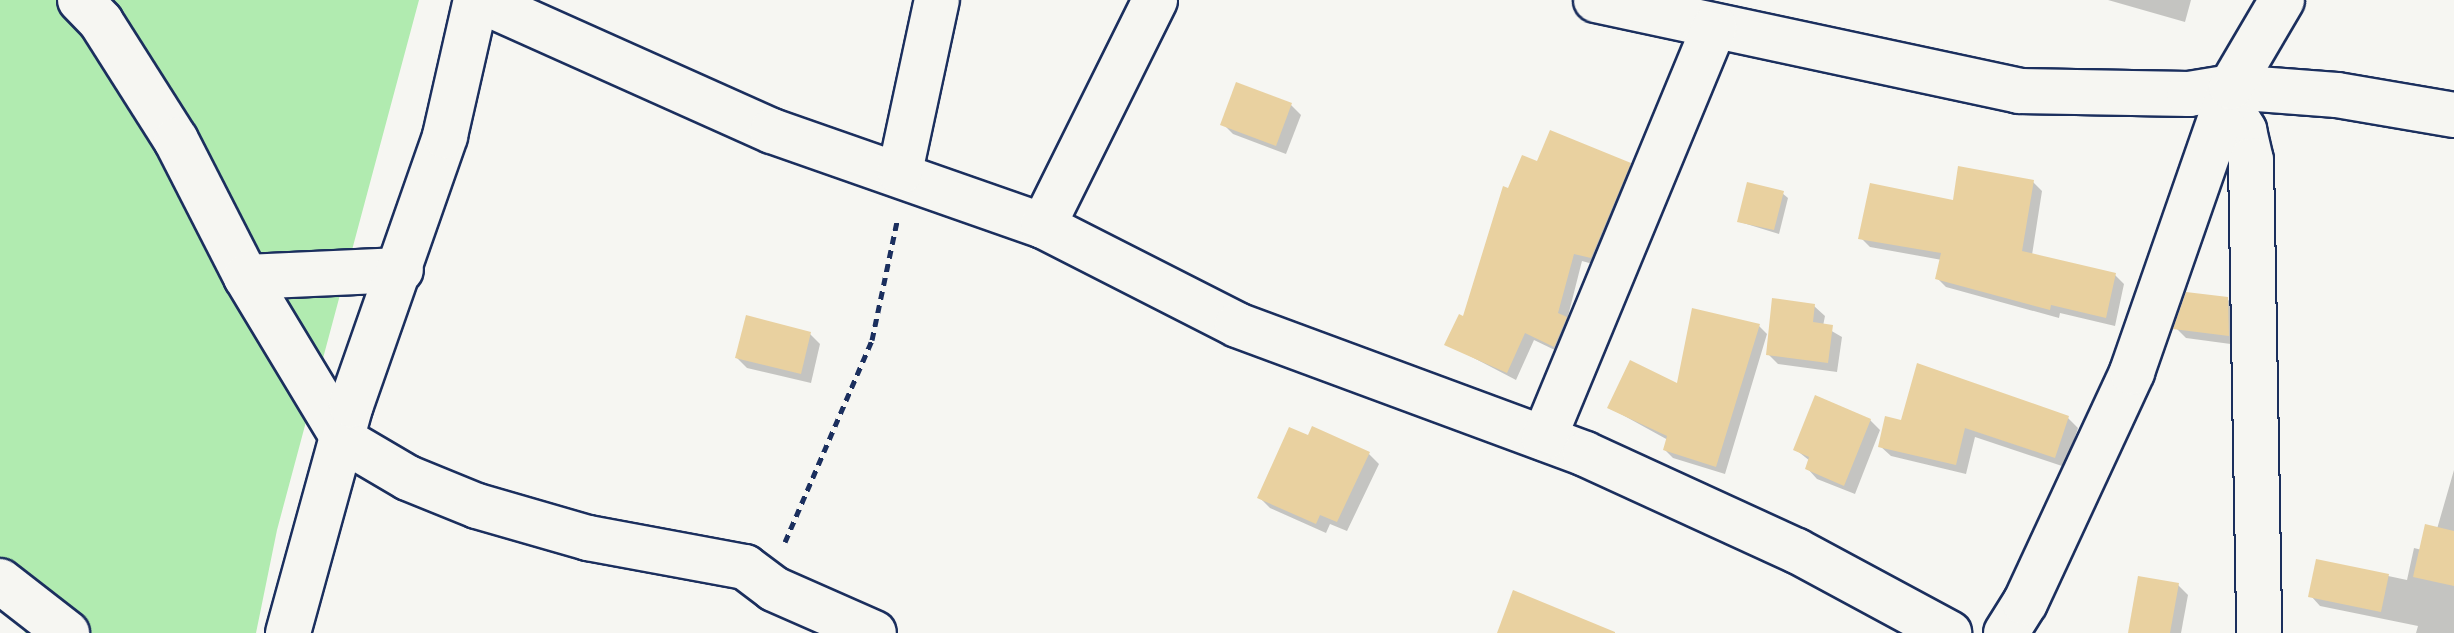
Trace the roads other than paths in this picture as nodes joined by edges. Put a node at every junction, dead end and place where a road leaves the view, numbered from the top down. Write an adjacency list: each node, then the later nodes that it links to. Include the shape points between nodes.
1 (80, 0): 13 (street, via 101,22 176,140)
2 (477, 0): 10 (street, via 772,131); 12 (street, via 445,136)
3 (937, 0): 10 (street)
4 (1155, 0): 11 (street)
5 (1596, 0): 7 (street)
6 (2282, 0): 8 (street)
7 (1714, 27): 8 (street, via 2019,91); 14 (street)
8 (2230, 96): 9 (street, via 2337,95); 21 (street, via 2132,372 2025,603); 22 (street, via 2251,160)
9 (2454, 115)
10 (900, 172): 11 (street)
11 (1043, 226): 14 (street, via 1237,325)
12 (401, 270): 13 (street); 15 (street, via 351,405)
13 (246, 277): 15 (street)
14 (1544, 438): 20 (street, via 1797,551)
15 (345, 441): 18 (street); 19 (street, via 408,478 477,506 588,538 745,567 774,589)
16 (0, 581): 17 (street)
17 (67, 633)
18 (288, 633)
19 (874, 633)
20 (1949, 633)
21 (2006, 633)
22 (2259, 633)

